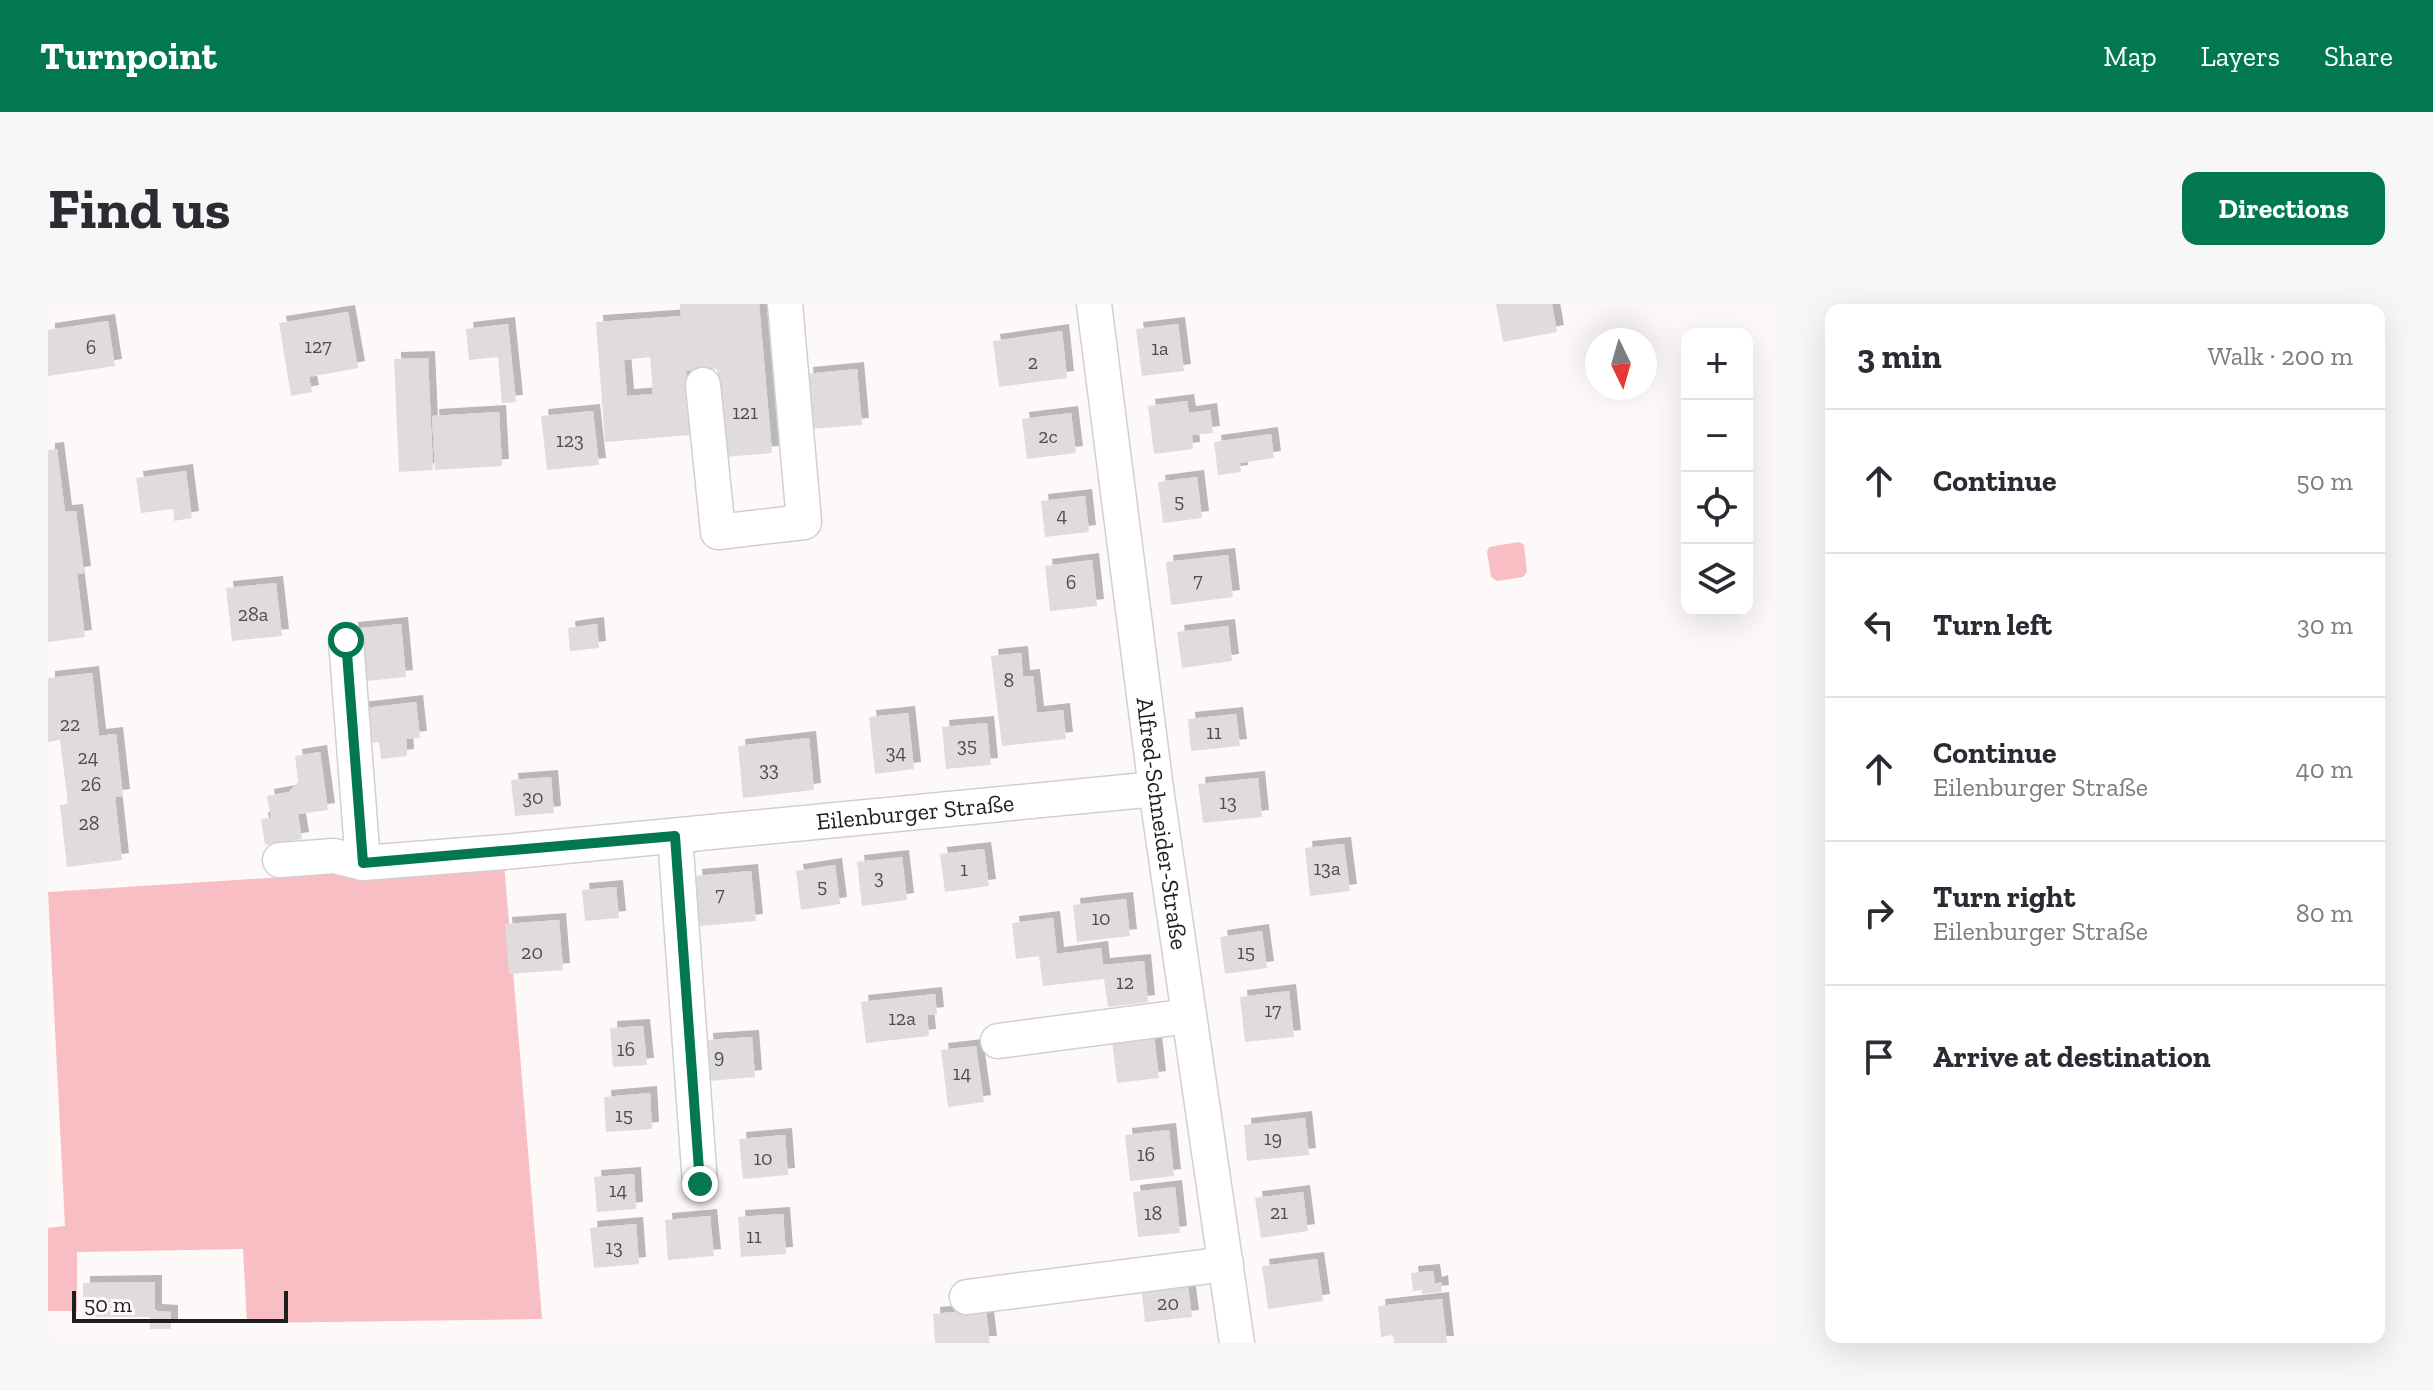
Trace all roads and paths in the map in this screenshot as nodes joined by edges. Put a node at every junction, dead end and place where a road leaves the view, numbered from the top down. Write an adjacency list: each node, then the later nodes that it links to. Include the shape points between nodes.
1 (785, 304): 3 (street, via 804,522 718,532)
2 (1094, 304): 5 (street, Alfred-Schneider-Straße)
3 (703, 385)
4 (346, 640): 8 (street)
5 (1156, 789): 6 (street, Eilenburger Straße); 9 (street, Alfred-Schneider-Straße)
6 (675, 836): 8 (street, Eilenburger Straße); 11 (street)
7 (280, 860): 8 (street, Eilenburger Straße, via 334,856)
8 (363, 863)
9 (1189, 1016): 10 (street); 12 (street, Alfred-Schneider-Straße)
10 (998, 1041)
11 (700, 1184)
12 (1226, 1264): 13 (street); 14 (street, Alfred-Schneider-Straße)
13 (967, 1297)
14 (1237, 1343)

